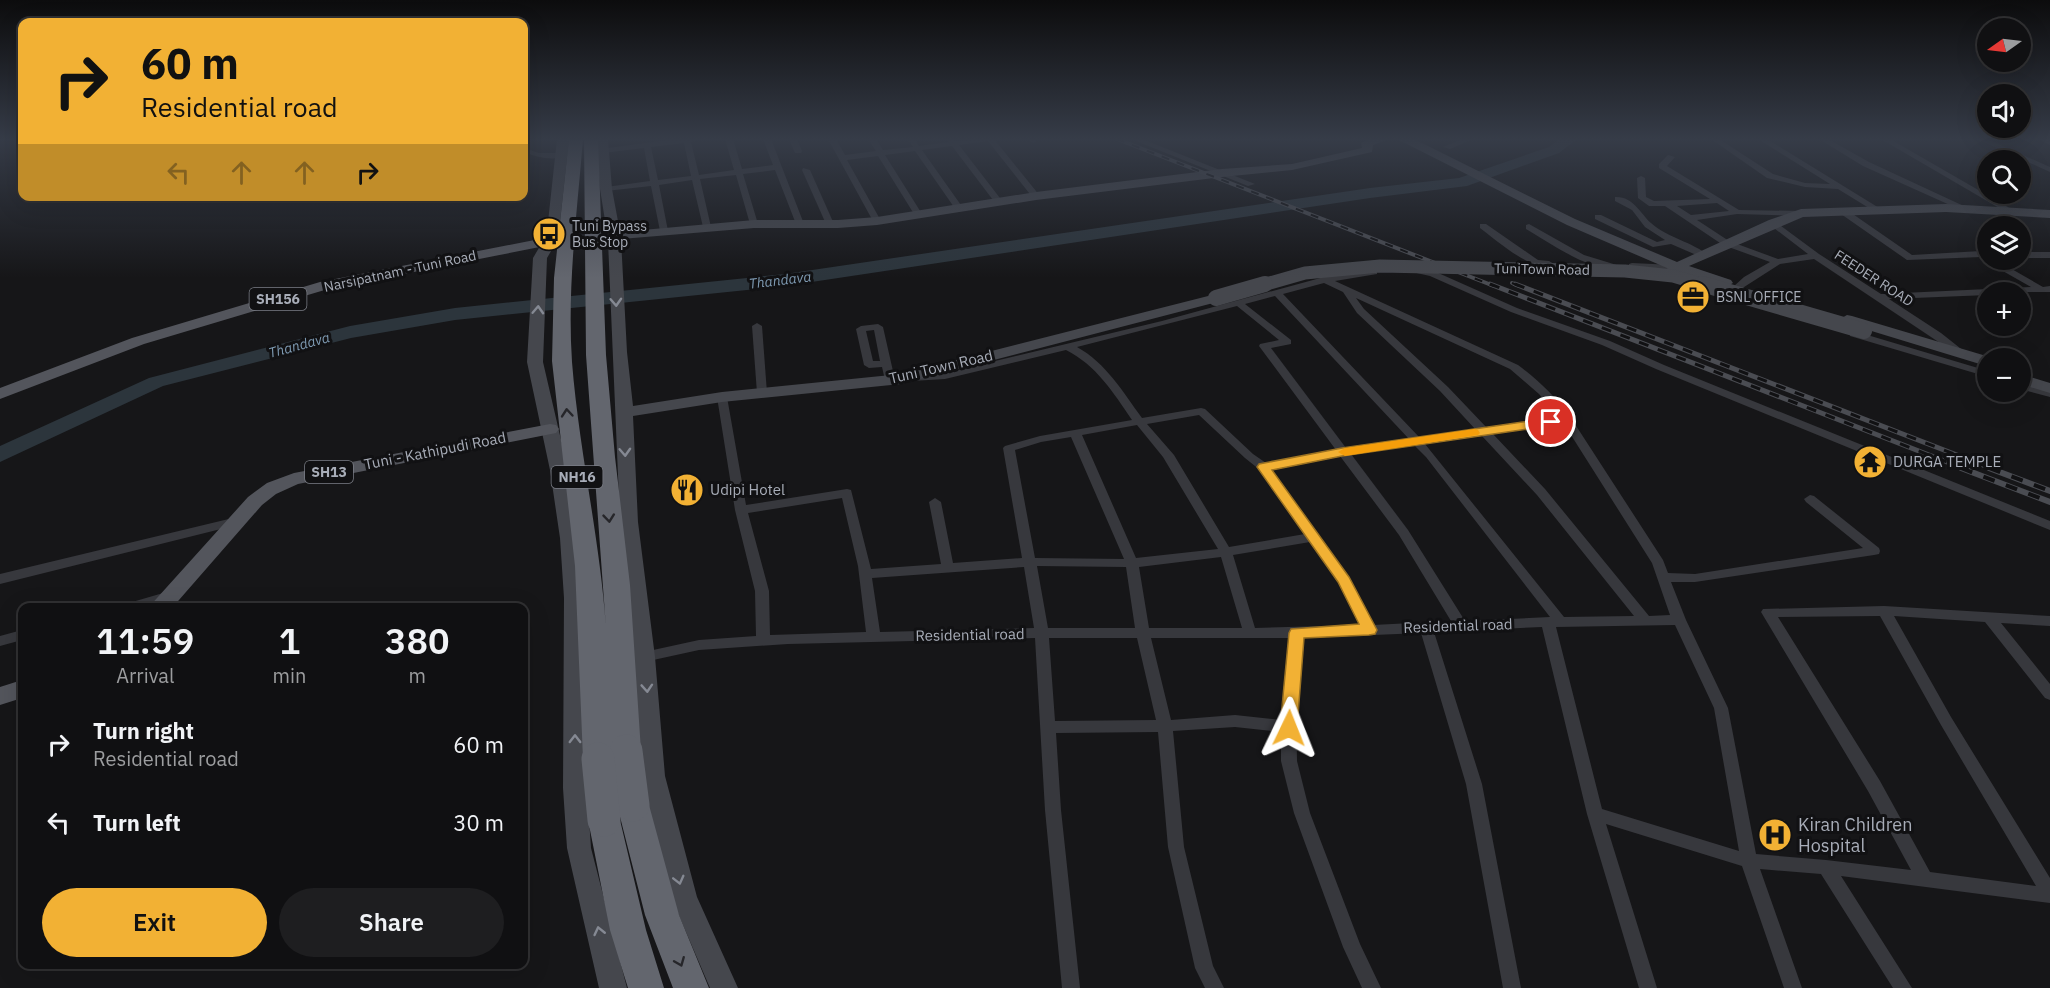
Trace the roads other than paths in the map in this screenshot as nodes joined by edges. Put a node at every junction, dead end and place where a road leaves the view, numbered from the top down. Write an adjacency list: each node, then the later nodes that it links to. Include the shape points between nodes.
1 (561, 185): 52 (street)
2 (567, 185): 52 (highway, NH16)
3 (592, 185): 55 (highway, NH16)
4 (606, 185): 25 (street)
5 (633, 185): 25 (street)
6 (655, 185): 50 (street)
7 (698, 185): 48 (street)
8 (742, 185): 44 (street)
9 (785, 185): 45 (street)
10 (813, 185): 46 (street)
11 (857, 185): 42 (street)
12 (900, 185): 38 (street)
13 (943, 185): 31 (street)
14 (986, 185): 29 (street)
15 (1027, 185): 26 (street)
16 (1124, 185): 26 (street)
17 (1496, 185): 63 (street, via 1591,233)
18 (1641, 185): 30 (street, via 1642,198 1652,204)
19 (1692, 185): 28 (street)
20 (1807, 185): 24 (street)
21 (1838, 185): 24 (street)
22 (1913, 185): 32 (street)
23 (1965, 185): 33 (street)
24 (1841, 187): 34 (street)
25 (606, 189): 51 (street)
26 (1036, 196): 29 (street)
27 (1618, 199): 53 (street, via 1635,208 1656,232)
28 (1717, 201): 30 (street); 35 (street)
29 (999, 202): 31 (street)
30 (1670, 204): 41 (street)
31 (959, 208): 38 (street)
32 (1964, 208): 33 (street); 34 (street)
33 (2009, 210): 39 (street)
34 (1880, 211): 36 (street)
35 (1737, 212): 37 (street); 41 (street)
36 (1844, 212): 37 (street); 60 (street, via 1910,258)
37 (1801, 213): 43 (street)
38 (918, 214): 42 (street)
39 (2050, 214)
40 (1598, 217): 53 (street, via 1656,245)
41 (1689, 218): 54 (street)
42 (877, 221): 46 (street)
43 (1773, 223): 54 (street); 59 (street, FEEDER ROAD)
44 (754, 224): 45 (street); 48 (street)
45 (800, 224): 46 (street)
46 (830, 224)
47 (1483, 226): 62 (street, via 1536,263)
48 (707, 227): 50 (street)
49 (1529, 227): 62 (street, via 1585,259)
50 (664, 231): 51 (street)
51 (614, 236): 55 (street); 76 (street, one-way to 76)
52 (557, 239): 79 (highway, NH16, via 564,259); 79 (street, one-way to 52, via 540,258); 90 (main road, Narsipatnam - Tuni Road / SH156, via 325,285 138,341)
53 (1672, 241): 56 (street)
54 (1726, 243): 56 (street); 61 (street)
55 (594, 248): 76 (highway, NH16)
56 (1704, 255): 63 (street)
57 (2031, 255): 58 (street)
58 (2050, 255)
59 (1816, 256): 61 (street); 70 (street, FEEDER ROAD)
60 (1977, 256)
61 (1776, 262): 66 (street, via 1752,274)
62 (1604, 265): 63 (street)
63 (1674, 268): 66 (street)
64 (2010, 270): 68 (street)
65 (1324, 280): 67 (street); 69 (street); 106 (street, via 1383,271 1433,274)
66 (1738, 287): 77 (street)
67 (1346, 290): 95 (street, via 1514,367 1533,381); 97 (street, via 1360,311)
68 (2047, 291): 70 (street)
69 (1276, 292): 72 (street); 99 (street)
70 (1879, 297): 77 (street, FEEDER ROAD)
71 (1216, 298): 81 (street, TuniTown Road, bridge, via 1305,273 1361,268 1625,271 1673,276); 84 (street, Tuni Town Road)
72 (1237, 302): 75 (street); 100 (street, via 1287,342 1264,346)
73 (1754, 304): 82 (street)
74 (757, 326): 89 (street)
75 (1067, 346): 84 (street, via 945,376); 94 (street, via 1086,356 1109,379)
76 (607, 354): 93 (street); 140 (highway, NH16, one-way to 140, via 603,457 616,585)
77 (1961, 354): 78 (street)
78 (1977, 359)
79 (548, 361): 96 (street); 140 (highway, NH16, one-way to 79, via 594,721 590,596 582,508 568,427)
80 (886, 363): 84 (street)
81 (1977, 366)
82 (1977, 372)
83 (2031, 376): 85 (street)
84 (896, 379): 89 (street, Tuni Town Road)
85 (2050, 381)
86 (2031, 382): 88 (street)
87 (2031, 388): 91 (street)
88 (2050, 388)
89 (762, 393): 92 (street, Tuni Town Road)
90 (0, 394)
91 (2050, 394)
92 (722, 397): 93 (street, Tuni Town Road); 104 (street)
93 (625, 412): 133 (street, one-way to 133, via 629,522)
94 (1138, 420): 98 (street); 101 (street, via 1201,411); 108 (street, via 1168,455)
95 (1567, 420): 97 (street); 113 (street)
96 (550, 429): 105 (main road, Tuni - Kathipudi Road / SH13, via 294,479 265,491); 142 (street, one-way to 96, via 574,598 569,538)
97 (1484, 431): 99 (street); 119 (street, via 1541,492)
98 (1075, 432): 109 (street, via 1009,448); 110 (street)
99 (1418, 442): 100 (street); 121 (street)
100 (1342, 452): 101 (street); 122 (street, via 1404,533)
101 (1264, 467): 107 (street)
102 (1810, 499): 113 (street, via 1874,551 1695,578)
103 (935, 502): 111 (street)
104 (741, 510): 112 (street, via 847,493); 131 (street, via 762,591)
105 (237, 521): 114 (street); 115 (main road, Tuni - Kathipudi Road / SH13)
106 (2050, 526)
107 (1313, 537): 108 (street); 124 (street, via 1344,580)
108 (1226, 552): 110 (street); 127 (street)
109 (1029, 562): 110 (street); 111 (street); 125 (street)
110 (1132, 563): 126 (street)
111 (948, 568): 112 (street)
112 (865, 574): 130 (street)
113 (1664, 577): 118 (street)
114 (0, 579)
115 (165, 602)
116 (1884, 611): 117 (street); 147 (street, via 1768,612 1874,786); 148 (street)
117 (1989, 617): 120 (street); 135 (street)
118 (1679, 620): 119 (street, Residential road); 145 (street, via 1721,708)
119 (1646, 621): 121 (street, Residential road)
120 (2050, 621)
121 (1554, 622): 122 (street, Residential road); 144 (street)
122 (1461, 626): 123 (street, Residential road)
123 (1426, 627): 124 (street, Residential road); 156 (street, via 1474,784)
124 (1369, 630): 128 (street, Residential road)
125 (1042, 633): 126 (street, Residential road); 130 (street, Residential road); 138 (street)
126 (1143, 633): 127 (street, Residential road); 137 (street)
127 (1250, 633): 128 (street, Residential road)
128 (1297, 633): 139 (street)
129 (18, 636): 132 (street)
130 (874, 637): 131 (street, Residential road)
131 (763, 640): 133 (street, Residential road, via 699,645)
132 (0, 641)
133 (644, 657): 141 (street, one-way to 141)
134 (18, 690): 136 (main road)
135 (2050, 694)
136 (0, 696)
137 (1165, 726): 138 (street); 139 (street, via 1235,721); 154 (street, via 1176,848 1204,968)
138 (1049, 727): 153 (street)
139 (1289, 728): 155 (street, via 1288,761 1302,813 1352,948)
140 (612, 755): 143 (highway, NH16, bridge)
141 (652, 767): 142 (street); 152 (street, one-way to 152, via 684,897)
142 (575, 788): 149 (street, one-way to 142, via 579,848)
143 (619, 813): 150 (highway, NH16, via 628,930); 151 (highway, NH16, one-way to 151)
144 (1595, 814): 145 (street); 157 (street)
145 (1749, 861): 146 (street); 158 (street)
146 (1826, 867): 147 (street); 159 (street)
147 (1925, 879): 148 (street)
148 (2050, 894)
149 (613, 988)
150 (646, 988)
151 (691, 988)
152 (724, 988)
153 (1071, 988)
154 (1215, 988)
155 (1371, 988)
156 (1512, 988)
157 (1648, 988)
158 (1793, 988)
159 (1903, 988)

